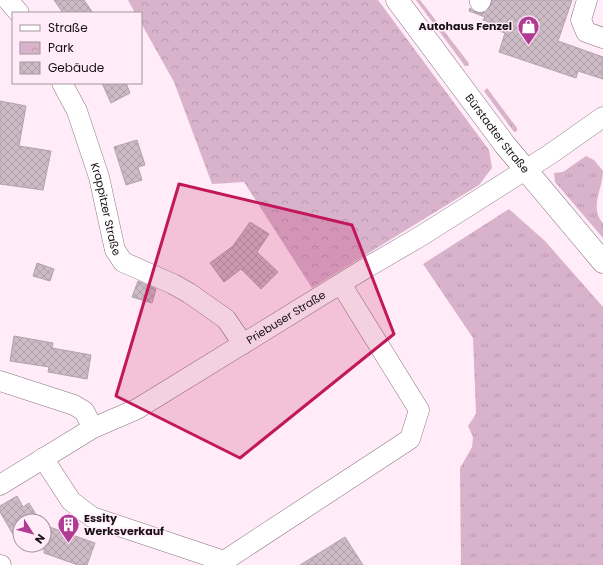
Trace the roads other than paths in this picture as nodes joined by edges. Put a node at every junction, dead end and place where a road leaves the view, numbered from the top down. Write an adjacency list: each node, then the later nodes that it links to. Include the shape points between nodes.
1 (8, 0): 4 (street)
2 (397, 0): 8 (main road, Bürstadter Straße)
3 (587, 0): 5 (street, via 581,20 586,32)
4 (18, 12)
5 (603, 38)
6 (63, 84): 11 (street, Krappitzer Straße, via 77,111 99,177 115,250 123,262 189,293 226,319)
7 (603, 117): 8 (street, Priebuser Straße)
8 (526, 170): 9 (main road, Bürstadter Straße); 10 (street, Priebuser Straße)
9 (603, 262)
10 (341, 284): 11 (street, Priebuser Straße); 14 (street, via 419,410 410,439 224,561 92,517 70,501)
11 (243, 344): 13 (street, Priebuser Straße, via 137,409)
12 (0, 381): 13 (street, via 74,405 84,410)
13 (94, 428): 14 (street, Priebuser Straße)
14 (43, 458): 15 (street, Priebuser Straße)
15 (0, 485)

